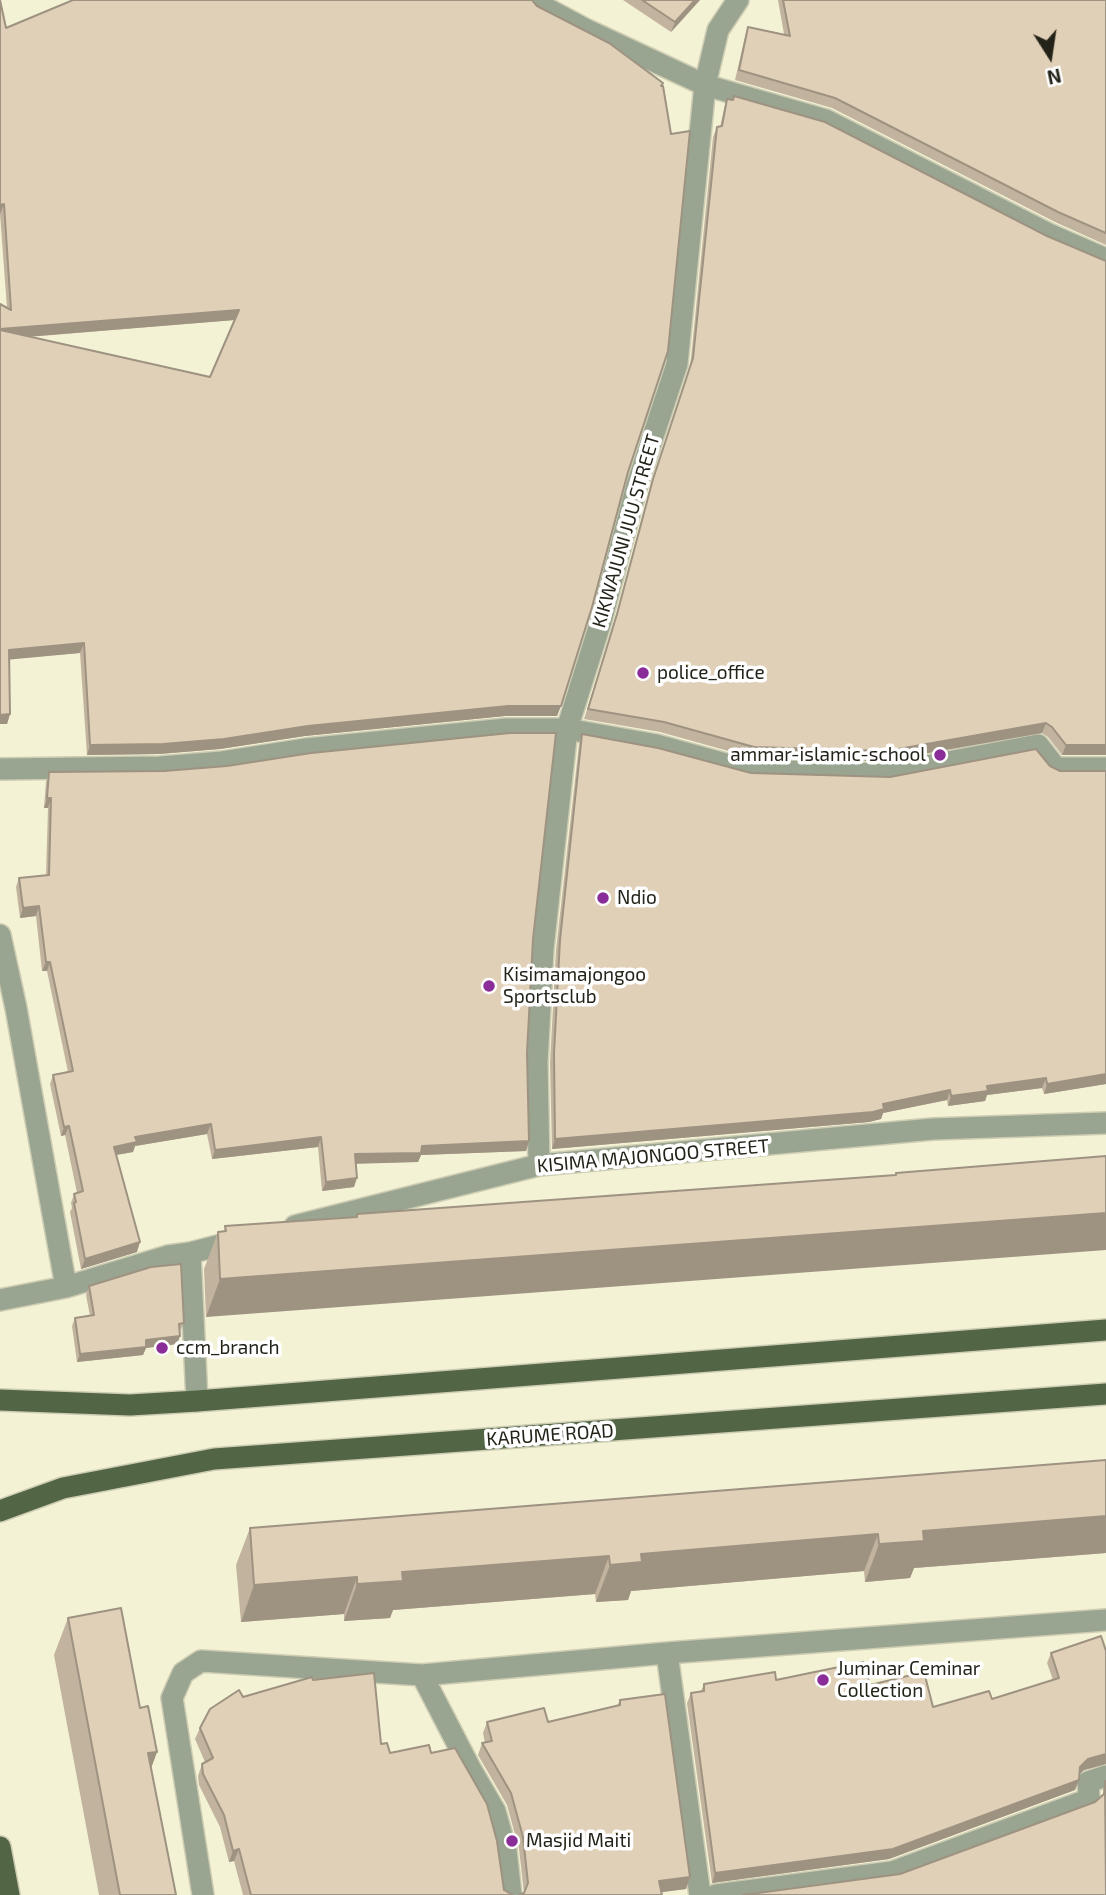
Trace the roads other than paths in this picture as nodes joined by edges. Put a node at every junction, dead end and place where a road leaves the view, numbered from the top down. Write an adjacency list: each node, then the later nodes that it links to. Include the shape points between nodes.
1 (536, 0): 3 (street, via 587,30)
2 (738, 0): 3 (street, KIKWAJUNI JUU STREET, via 718,30)
3 (705, 85): 4 (street, via 826,120); 5 (street, KIKWAJUNI JUU STREET, via 677,364)
4 (1106, 259)
5 (567, 729): 6 (street, via 657,745 748,769 884,774 1038,745 1056,768); 7 (street, via 506,729 185,765); 10 (street, KIKWAJUNI JUU STREET, via 543,949 537,1063)
6 (1106, 768)
7 (0, 769)
8 (0, 935): 12 (street)
9 (1106, 1123): 10 (street, KISIMA MAJONGOO STREET, via 933,1129)
10 (539, 1165): 11 (street, KISIMA MAJONGOO STREET)
11 (190, 1253): 12 (street, KISIMA MAJONGOO STREET); 17 (street)
12 (66, 1287): 13 (street, KISIMA MAJONGOO STREET)
13 (0, 1300)
14 (1106, 1330): 17 (main road)
15 (1106, 1394): 18 (main road, KARUME ROAD, via 214,1459 62,1488)
16 (0, 1400): 17 (main road, via 130,1405)
17 (197, 1401)
18 (0, 1511)
19 (1106, 1620): 20 (street)
20 (667, 1653): 21 (street); 27 (street)
21 (422, 1675): 25 (street, via 201,1661 183,1673 172,1698); 26 (street, via 495,1811 506,1850)
22 (1106, 1776): 28 (street, via 1088,1782 1087,1800 892,1872)
23 (0, 1847): 24 (main road)
24 (9, 1895)
25 (203, 1895)
26 (511, 1895)
27 (700, 1895)
28 (716, 1895)

